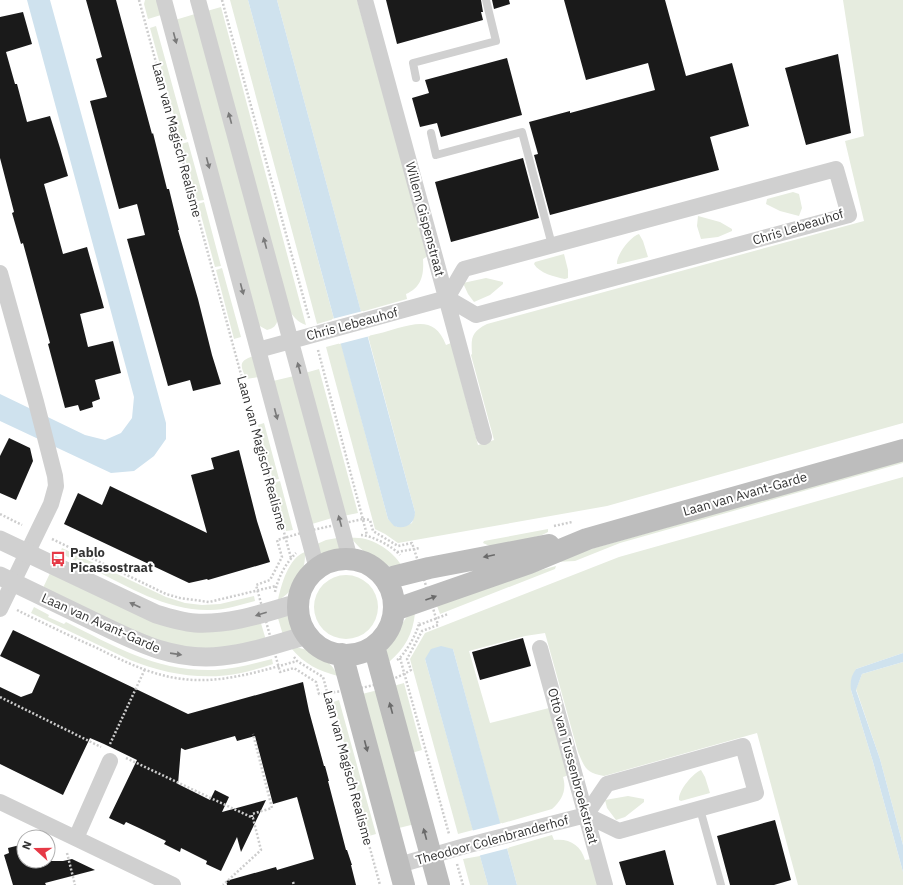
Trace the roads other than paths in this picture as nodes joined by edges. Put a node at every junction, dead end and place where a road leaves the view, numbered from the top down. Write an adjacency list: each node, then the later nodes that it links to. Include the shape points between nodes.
1 (164, 0): 11 (street, Laan van Magisch Realisme, one-way to 11)
2 (198, 0): 10 (street, one-way to 2)
3 (365, 0): 9 (street, Willem Gispenstraat)
4 (486, 0): 5 (lane, via 496,41 412,63)
5 (416, 78)
6 (431, 133): 7 (lane, via 436,155 522,132)
7 (552, 245): 9 (street, Chris Lebeauhof, via 464,269); 9 (street, Chris Lebeauhof, via 836,169 849,215 476,315)
8 (0, 273): 16 (street, via 49,451 56,486 51,504)
9 (447, 298): 10 (street, Chris Lebeauhof); 12 (street, Willem Gispenstraat)
10 (291, 341): 11 (street, Chris Lebeauhof); 17 (street, one-way to 10)
11 (258, 350): 18 (street, Laan van Magisch Realisme, one-way to 18)
12 (484, 437)
13 (903, 450): 14 (main road, Laan van Avant-Garde)
14 (587, 539): 20 (main road, Laan van Avant-Garde, one-way to 20, via 527,548); 23 (main road, Laan van Avant-Garde, one-way to 14, via 529,563)
15 (0, 540): 16 (street)
16 (27, 553): 19 (street); 21 (street, one-way to 16, via 239,620 216,624 176,620 156,614)
17 (350, 559): 18 (main road, via 332,561); 20 (main road, via 373,567)
18 (317, 569): 21 (main road, via 306,580)
19 (7, 579): 22 (street); 24 (street, Laan van Avant-Garde, one-way to 24, via 142,644 169,653 202,657 222,656 249,652)
20 (385, 579): 23 (main road, via 392,594)
21 (298, 602): 24 (main road, via 299,616)
22 (0, 609)
23 (394, 610): 25 (main road, via 388,630)
24 (307, 635): 27 (main road, via 330,652)
25 (374, 646): 27 (main road, via 358,653); 33 (main road, one-way to 25)
26 (540, 648): 31 (street, Otto van Tussenbroekstraat)
27 (342, 654): 34 (main road, Laan van Magisch Realisme, one-way to 34)
28 (109, 756): 32 (street)
29 (0, 802): 32 (street)
30 (700, 809): 31 (street, Theodoor Colenbranderhof, via 619,831); 31 (street, Theodoor Colenbranderhof, via 756,793 743,746 607,784); 38 (lane)
31 (586, 815): 33 (street, Theodoor Colenbranderhof); 37 (street, Otto van Tussenbroekstraat)
32 (76, 838): 35 (street)
33 (431, 855): 34 (street, Theodoor Colenbranderhof); 36 (main road)
34 (401, 875)
35 (173, 885)
36 (439, 885)
37 (605, 885)
38 (721, 885)

